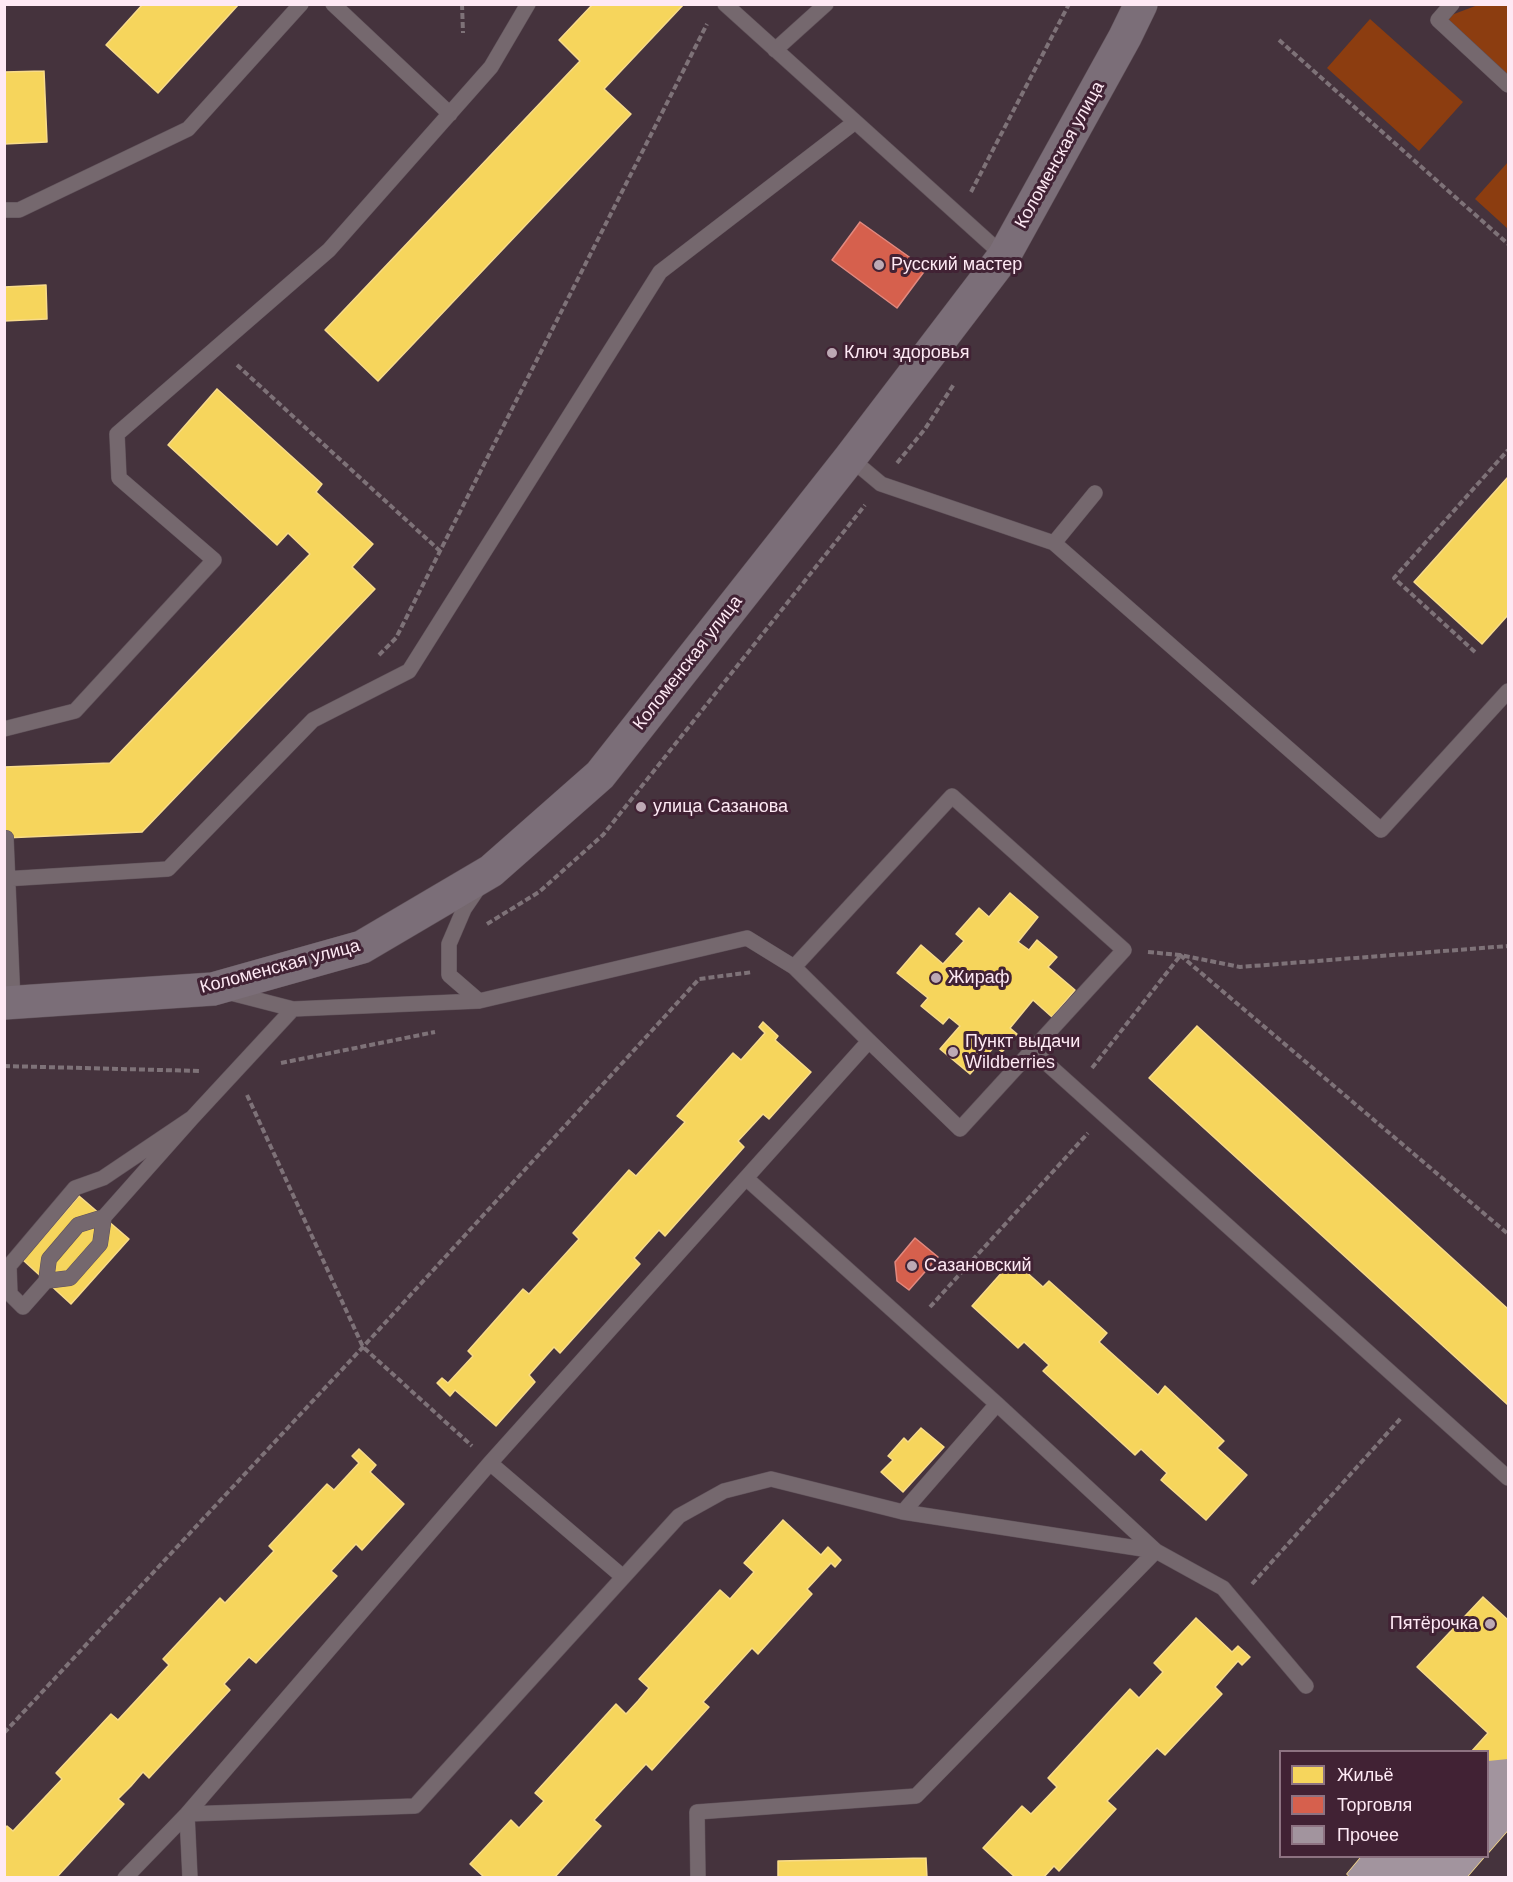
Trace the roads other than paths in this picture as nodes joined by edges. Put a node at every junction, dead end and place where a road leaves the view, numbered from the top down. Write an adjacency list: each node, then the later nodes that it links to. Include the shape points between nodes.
1 (301, 4): 12 (lane, via 188,129 19,210)
2 (333, 4): 10 (lane)
3 (528, 4): 10 (lane, via 491,67)
4 (725, 4): 8 (lane)
5 (826, 4): 8 (lane)
6 (1141, 4): 13 (main road, Коломенская улица)
7 (1452, 4): 9 (lane, via 1438,20)
8 (776, 50): 11 (lane)
9 (1509, 85)
10 (450, 114): 18 (lane, via 329,250 117,434 119,478 214,560 75,711)
11 (855, 122): 13 (lane); 21 (lane, via 660,272 409,671 313,720 168,868)
12 (4, 210)
13 (1004, 256): 14 (main road, Коломенская улица)
14 (850, 458): 16 (lane, via 881,484); 20 (main road, Коломенская улица, via 600,775)
15 (1095, 493): 16 (lane)
16 (1054, 543): 17 (lane, via 1380,830)
17 (1509, 691)
18 (4, 729)
19 (6, 838): 21 (lane)
20 (491, 871): 23 (main road, Коломенская улица, via 362,946); 24 (lane, via 464,909 449,944 449,975)
21 (6, 879): 25 (lane)
22 (794, 967): 24 (lane, via 747,938); 27 (lane); 28 (lane, via 952,796 1124,950)
23 (213, 989): 25 (main road, Коломенская улица); 26 (lane)
24 (479, 1001): 26 (lane)
25 (9, 1003)
26 (293, 1009): 29 (lane)
27 (869, 1041): 28 (lane, via 960,1129); 30 (lane)
28 (1033, 1051): 35 (lane)
29 (192, 1118): 31 (lane); 32 (lane, via 103,1178 75,1188 9,1266 10,1294 23,1307)
30 (747, 1179): 33 (lane); 34 (lane)
31 (104, 1217): 32 (lane, via 78,1224 49,1259); 32 (lane, via 100,1244 70,1278)
32 (46, 1281)
33 (997, 1404): 36 (lane); 37 (lane)
34 (490, 1463): 38 (lane); 40 (lane)
35 (1509, 1478)
36 (903, 1512): 37 (lane); 38 (lane, via 771,1479 724,1491 679,1516)
37 (1156, 1551): 39 (lane, via 1223,1588); 43 (lane, via 916,1796 697,1812)
38 (622, 1577): 40 (lane, via 415,1806)
39 (1305, 1686)
40 (187, 1814): 41 (lane); 42 (lane)
41 (125, 1878)
42 (190, 1878)
43 (698, 1878)

